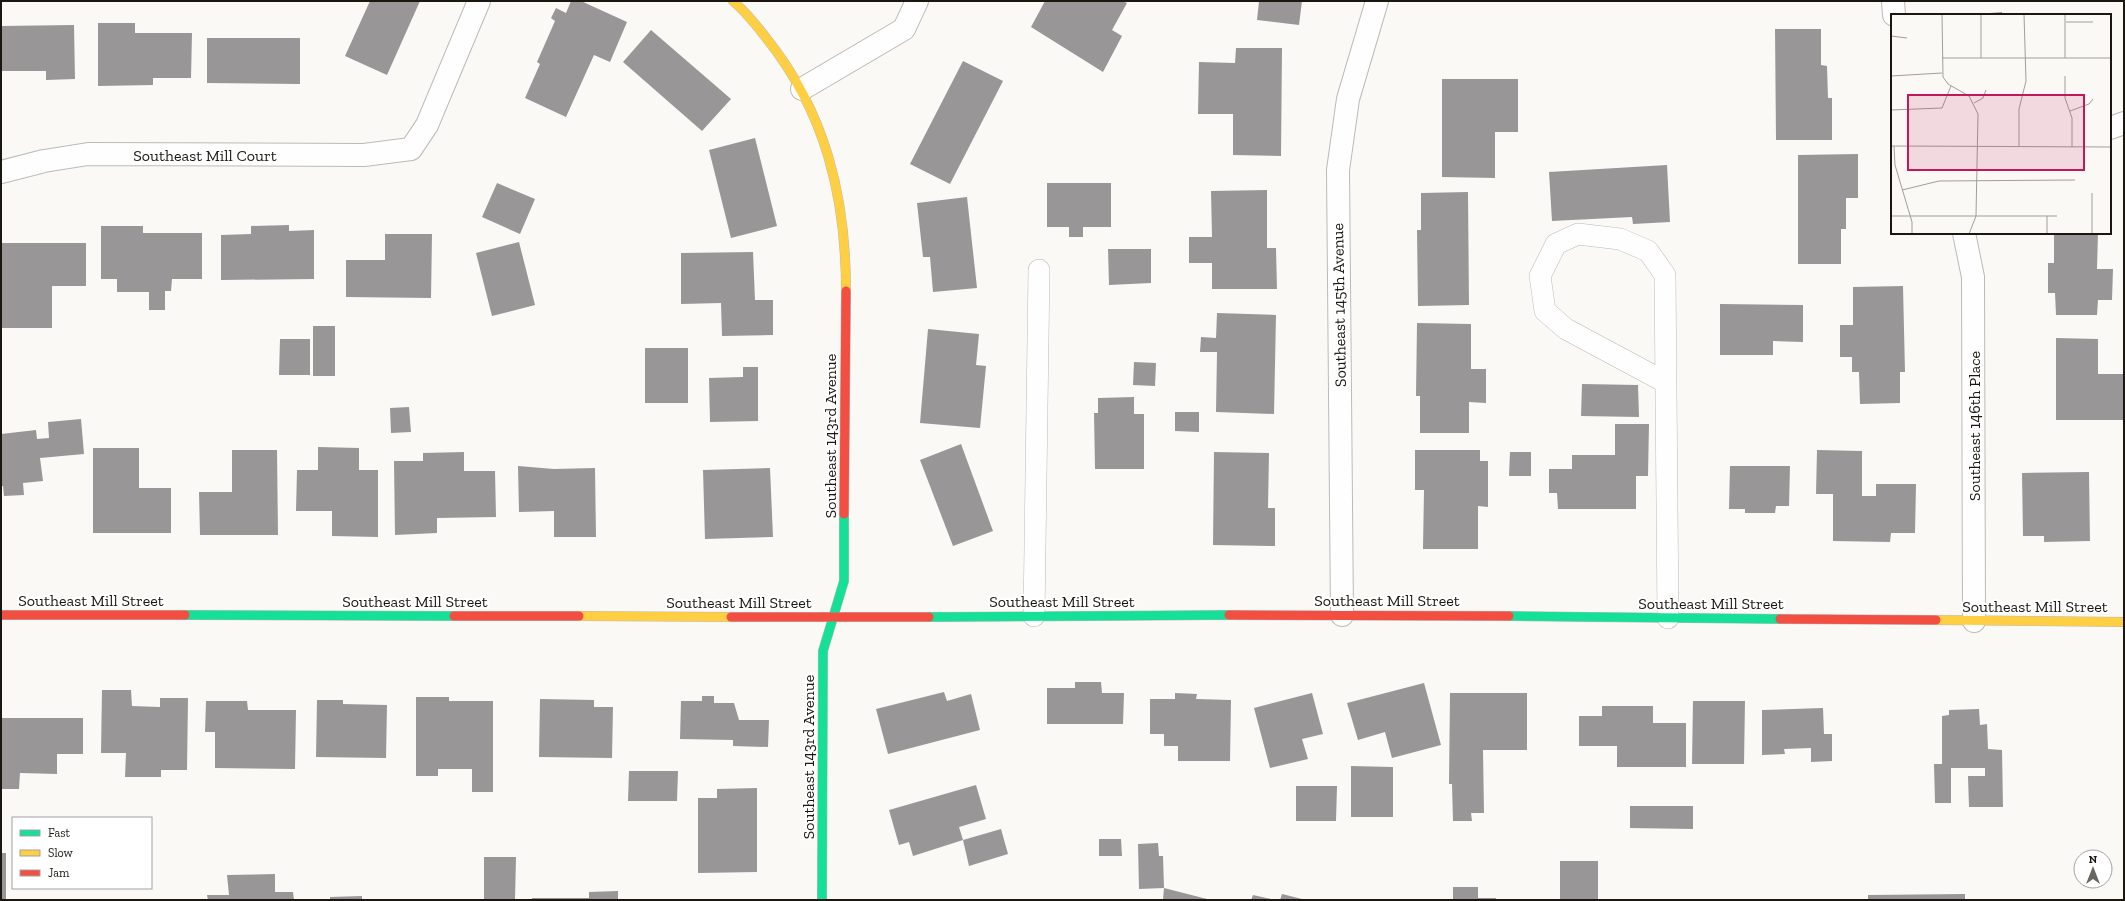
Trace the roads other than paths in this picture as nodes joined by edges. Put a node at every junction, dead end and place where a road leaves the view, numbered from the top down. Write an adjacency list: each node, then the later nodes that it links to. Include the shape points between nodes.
1 (479, 1): 10 (street, Southeast Mill Court, via 427,125 411,149 364,155 88,154 44,161)
2 (732, 1): 7 (street, Southeast 143rd Avenue, via 775,48)
3 (917, 1): 7 (street, via 904,29)
4 (1377, 1): 15 (street, Southeast 145th Avenue, via 1348,99 1338,170)
5 (1893, 1): 6 (street)
6 (1894, 14)
7 (802, 89): 17 (street, Southeast 143rd Avenue, via 823,135 836,178 843,223 846,269 844,580)
8 (2124, 123): 9 (street)
9 (2111, 128)
10 (1, 172)
11 (1964, 234): 19 (street, Southeast 146th Place, via 1974,277)
12 (1039, 270): 16 (lane)
13 (1665, 382): 13 (lane, via 1665,274 1648,251 1620,239 1578,234 1556,244 1540,276 1545,311 1566,329); 18 (lane)
14 (1, 615): 17 (street, Southeast Mill Street)
15 (1342, 615): 16 (street, Southeast Mill Street); 18 (street, Southeast Mill Street)
16 (1034, 616): 17 (street, Southeast Mill Street)
17 (834, 617): 21 (street, Southeast 143rd Avenue, via 824,651)
18 (1668, 618): 19 (street, Southeast Mill Street)
19 (1974, 621): 20 (street, Southeast Mill Street)
20 (2124, 622)
21 (822, 900)

